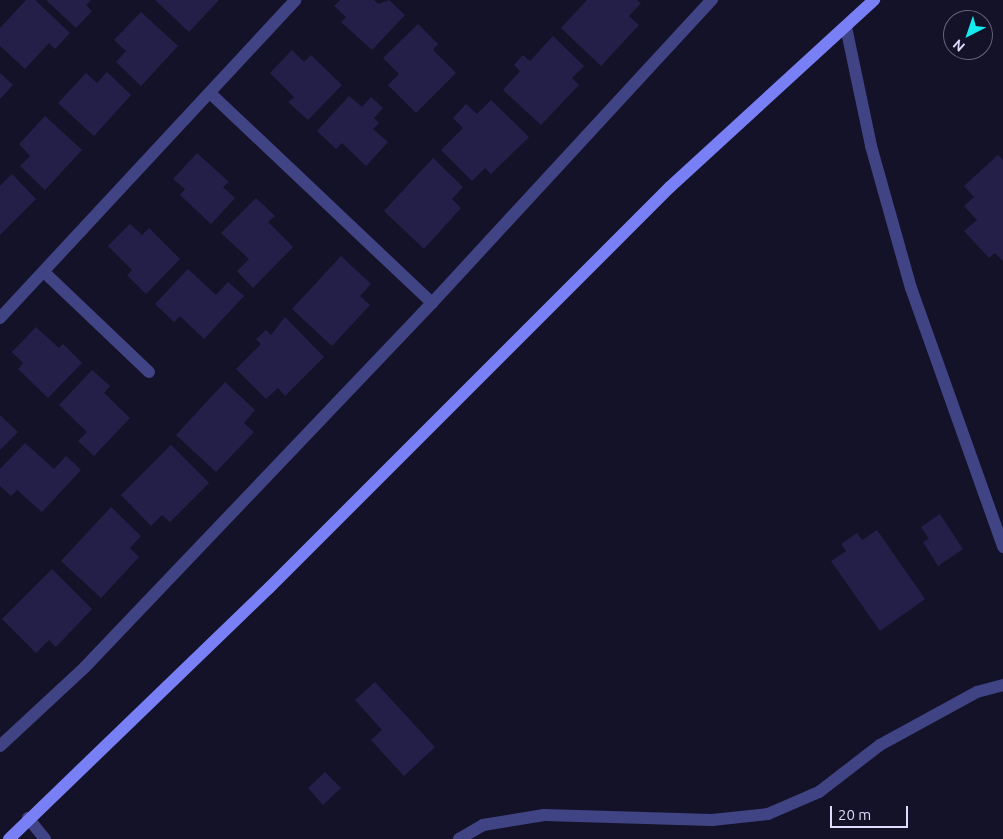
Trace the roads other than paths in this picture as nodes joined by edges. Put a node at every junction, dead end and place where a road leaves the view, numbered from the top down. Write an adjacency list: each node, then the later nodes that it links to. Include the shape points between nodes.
1 (295, 0): 5 (street)
2 (712, 0): 7 (street)
3 (874, 0): 4 (main road)
4 (846, 27): 10 (street, via 871,146 911,288); 13 (main road, via 663,194 206,650)
5 (210, 93): 6 (street); 7 (street)
6 (44, 272): 8 (street); 9 (street)
7 (432, 303): 12 (street, via 85,667)
8 (0, 318)
9 (149, 372)
10 (1003, 547)
11 (1003, 685): 16 (street, via 977,692 880,745 819,792 768,814 712,820 544,815 483,824)
12 (0, 746)
13 (28, 818): 14 (main road); 15 (street)
14 (10, 839)
15 (45, 839)
16 (459, 839)

